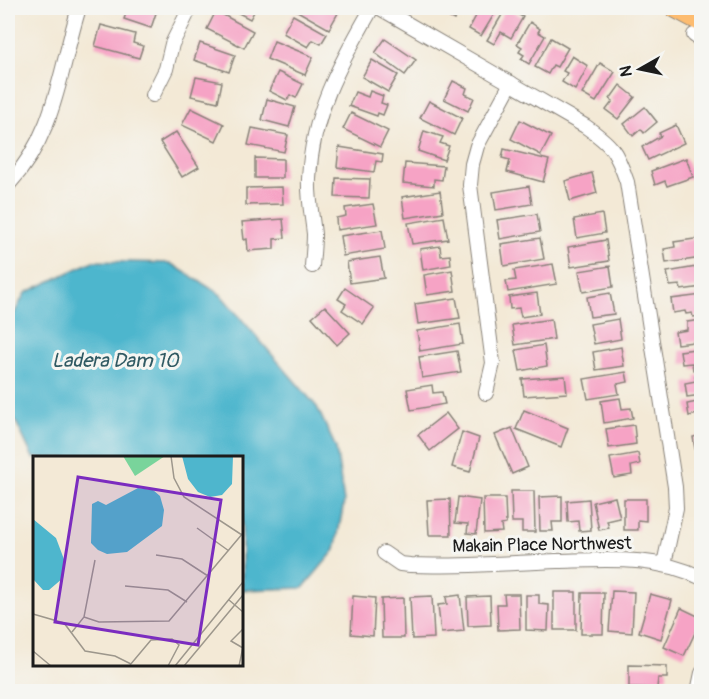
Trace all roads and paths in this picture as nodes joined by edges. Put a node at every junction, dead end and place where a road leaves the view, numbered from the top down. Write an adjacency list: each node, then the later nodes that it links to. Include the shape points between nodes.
1 (80, 8): 9 (street, via 50,116)
2 (190, 8): 8 (street)
3 (372, 8): 10 (street, via 334,74 313,143 309,179 314,235)
4 (380, 8): 7 (street)
5 (674, 8): 6 (main road)
6 (699, 33)
7 (512, 83): 11 (street, via 477,146 470,185 493,363); 13 (street, via 603,139 617,154 627,182 675,488)
8 (153, 95)
9 (8, 185)
10 (312, 266)
11 (486, 393)
12 (384, 553): 13 (street, Makain Place Northwest, via 395,562 410,565 606,560)
13 (664, 564): 14 (street, Makain Place Northwest)
14 (702, 578)
15 (702, 674): 16 (street)
16 (698, 692)

